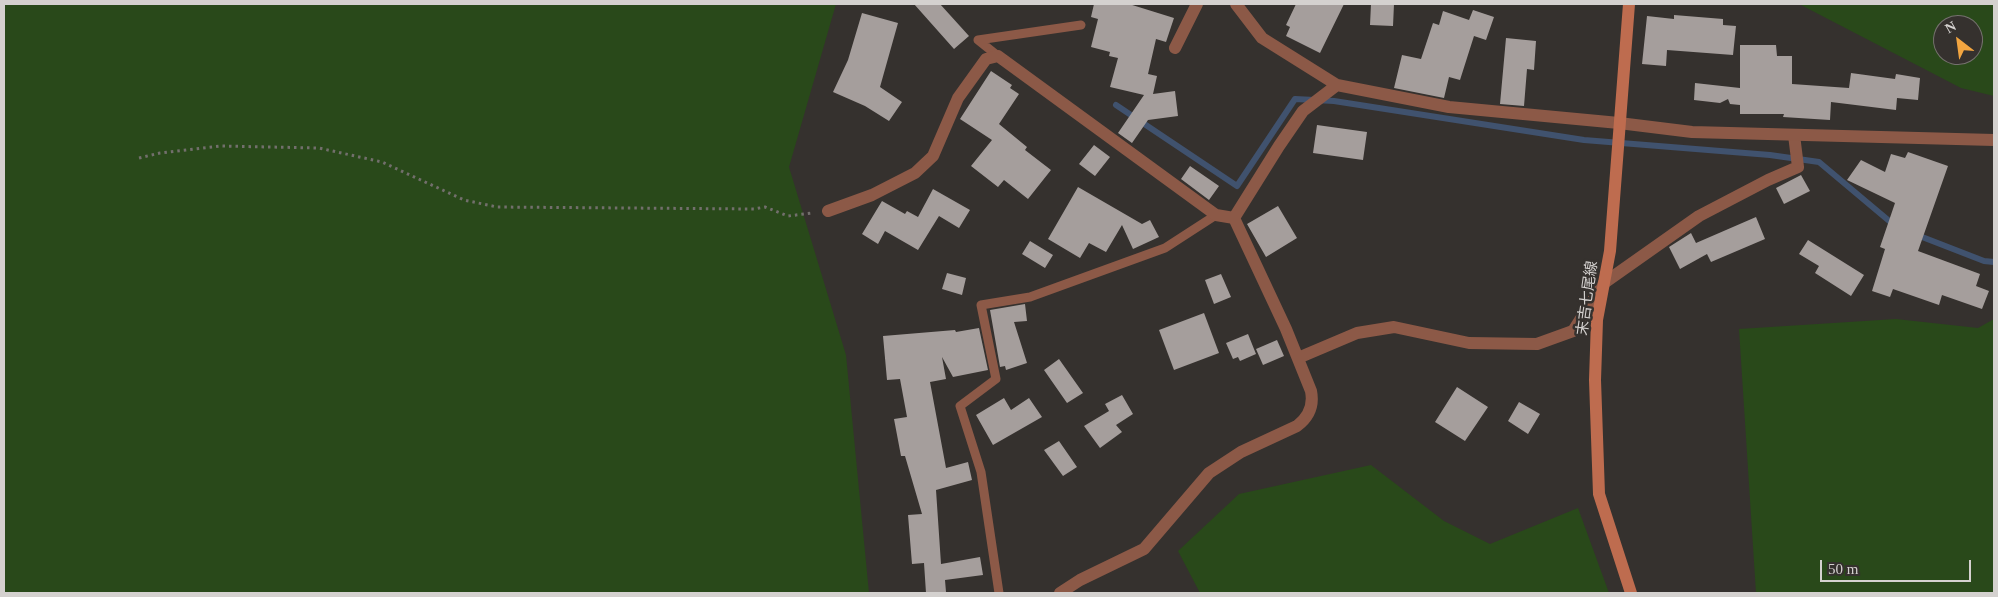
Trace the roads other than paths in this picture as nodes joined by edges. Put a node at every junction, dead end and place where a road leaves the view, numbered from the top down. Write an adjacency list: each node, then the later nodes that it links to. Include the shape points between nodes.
1 (1197, 4): 5 (street)
2 (1236, 4): 7 (street, via 1262,38)
3 (1629, 4): 8 (main road, 末吉七尾線)
4 (1081, 25): 6 (lane, via 978,40)
5 (1175, 48)
6 (998, 56): 11 (street, via 986,59 958,98 933,156 915,174); 12 (street)
7 (1337, 84): 8 (street, via 1449,108); 13 (street, via 1304,111)
8 (1619, 123): 9 (street, via 1692,132); 14 (main road, 末吉七尾線, via 1610,251)
9 (1794, 135): 10 (street); 14 (street, via 1798,167 1699,216)
10 (1994, 140)
11 (828, 211)
12 (1216, 215): 13 (street); 16 (lane, via 1165,248 1030,297 981,305 996,379 960,406 981,472)
13 (1234, 218): 15 (street)
14 (1604, 283): 15 (street, via 1573,331 1537,344 1469,342 1394,327 1357,333); 18 (main road, 末吉七尾線, via 1597,320 1595,380 1600,494)
15 (1298, 358): 17 (street, via 1312,398 1305,420 1241,452 1209,473 1144,548)
16 (999, 593)
17 (1060, 593)
18 (1632, 593)

